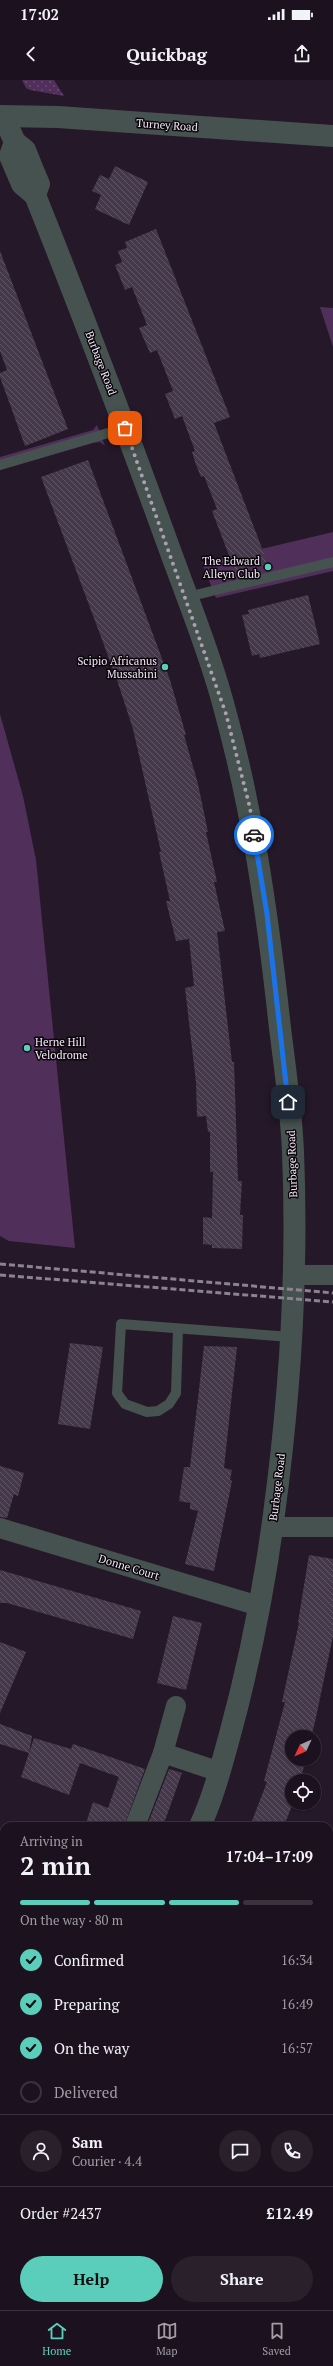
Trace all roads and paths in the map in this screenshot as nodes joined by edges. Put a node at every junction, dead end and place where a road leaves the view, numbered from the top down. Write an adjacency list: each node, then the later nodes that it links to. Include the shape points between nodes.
1 (2, 111): 2 (street, Turney Road, via 58,118); 3 (street, Burbage Road, via 15,142 10,156 22,184 35,195)
2 (333, 136)
3 (125, 428): 4 (lane); 6 (street, Burbage Road)
4 (0, 465)
5 (333, 562): 6 (lane)
6 (187, 597): 7 (street, Burbage Road, via 226,714 250,808 267,914 293,1150)
7 (294, 1274): 8 (street); 10 (street, Burbage Road)
8 (333, 1275)
9 (178, 1329): 9 (lane, via 121,1324 117,1393 125,1404 147,1412 158,1412 169,1404 176,1393); 10 (lane)
10 (291, 1337): 11 (street, Burbage Road)
11 (272, 1527): 12 (street); 14 (street, Burbage Road)
12 (333, 1527)
13 (0, 1528): 14 (street, Donne Court)
14 (259, 1606): 17 (street, Burbage Road, via 236,1713)
15 (176, 1706): 16 (street)
16 (163, 1753): 17 (street); 18 (street)
17 (220, 1772): 19 (street, Burbage Road)
18 (137, 1822)
19 (201, 1822)

